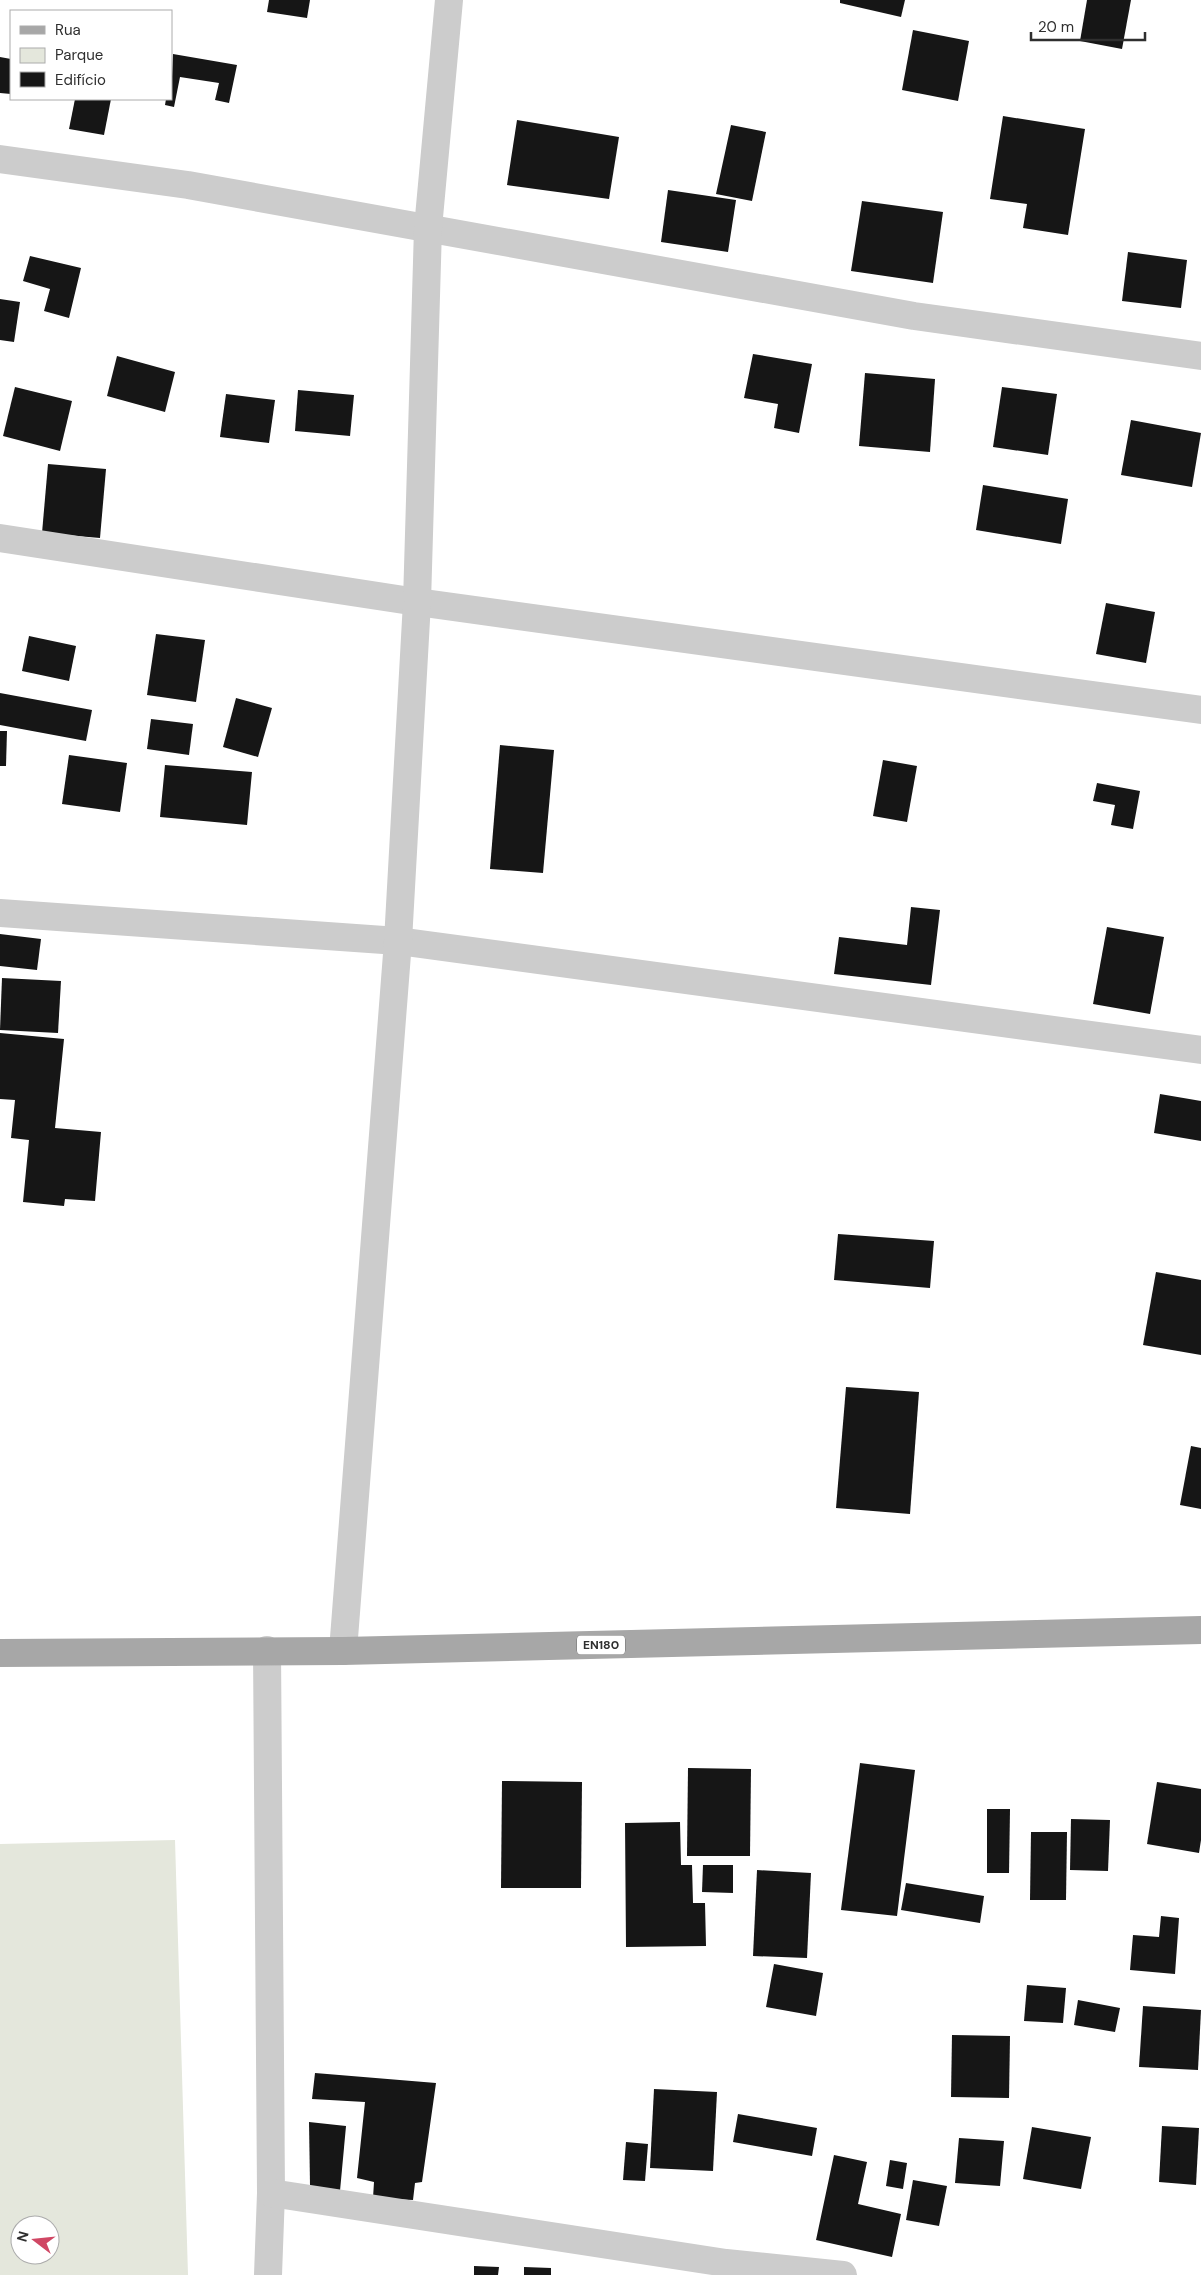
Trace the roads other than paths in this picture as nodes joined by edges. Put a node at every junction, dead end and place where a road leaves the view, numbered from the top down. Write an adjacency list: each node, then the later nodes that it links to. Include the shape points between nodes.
1 (449, 0): 3 (street)
2 (0, 159): 3 (street, via 188,185)
3 (428, 228): 4 (street, via 914,316); 6 (street)
4 (1201, 356)
5 (0, 538): 6 (street)
6 (417, 602): 7 (street); 9 (street)
7 (1201, 710)
8 (0, 913): 9 (street)
9 (398, 941): 10 (street); 13 (street)
10 (1201, 1050)
11 (1201, 1630): 13 (main road, EN180)
12 (267, 1650): 13 (main road, EN180); 14 (main road, EN180); 15 (street)
13 (343, 1651)
14 (0, 1653)
15 (271, 2193): 16 (street); 17 (street, via 726,2263)
16 (268, 2275)
17 (842, 2275)

